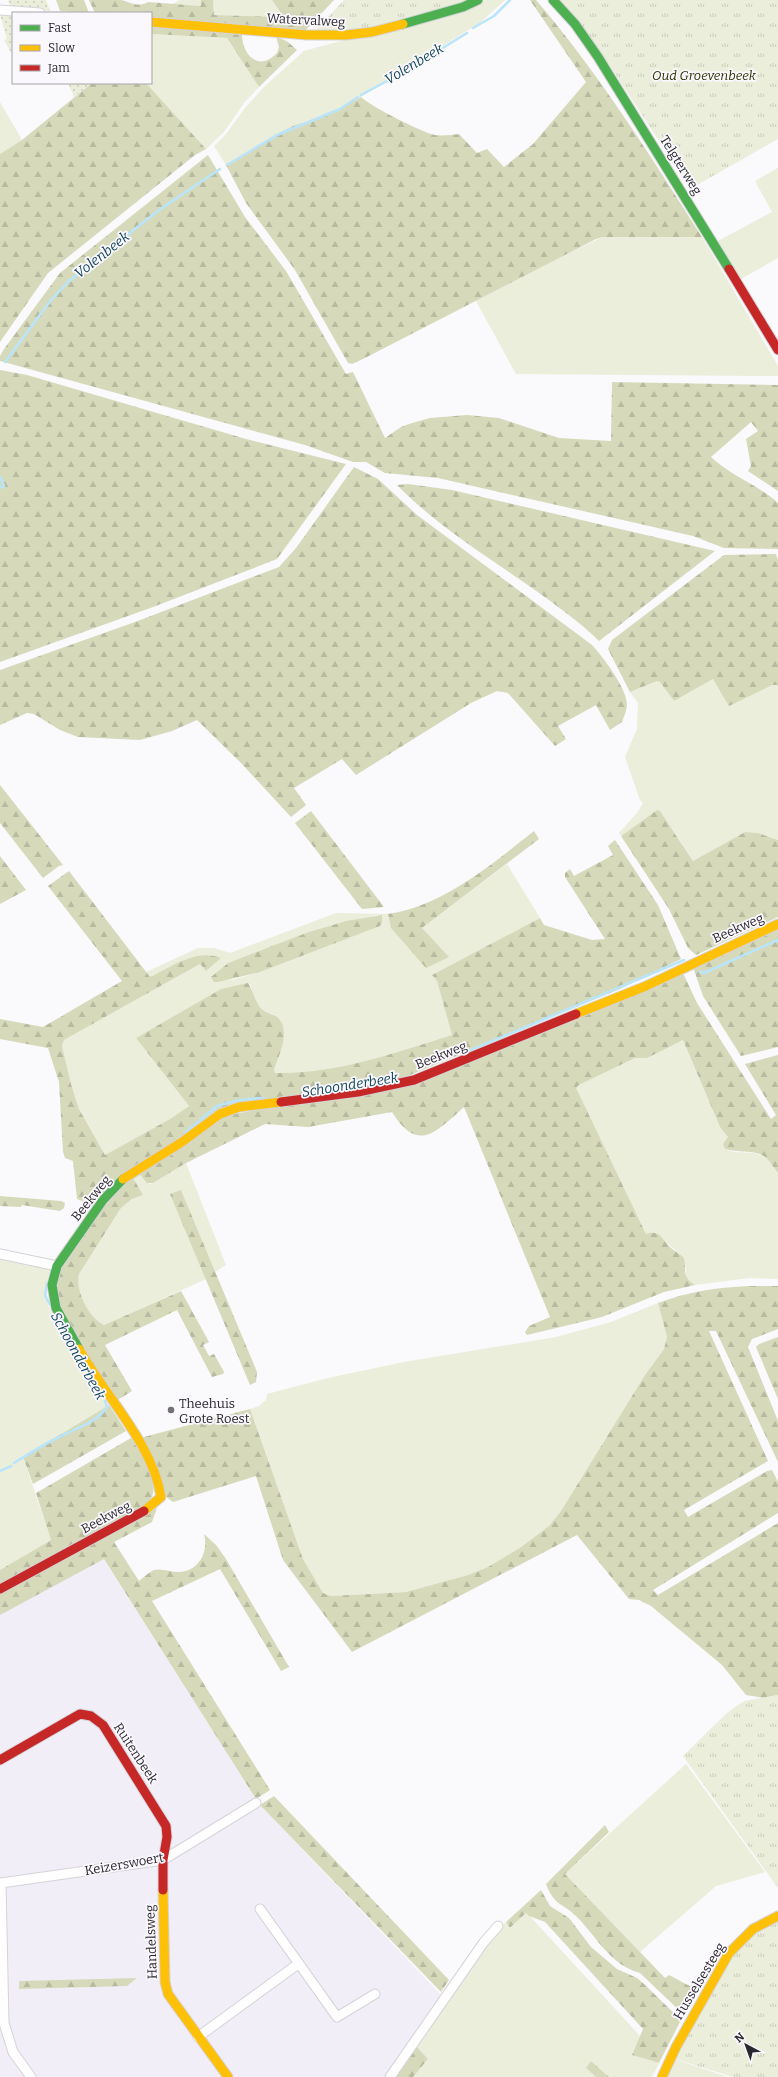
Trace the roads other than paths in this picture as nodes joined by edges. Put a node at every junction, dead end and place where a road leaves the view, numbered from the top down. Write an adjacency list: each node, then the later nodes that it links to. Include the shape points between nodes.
1 (478, 0): 5 (street, Watervalweg, via 423,19 372,32 346,35 306,35)
2 (552, 0): 6 (street, Telgterweg, via 575,24 598,57)
3 (0, 10): 4 (street)
4 (27, 12)
5 (152, 22)
6 (778, 350)
7 (778, 924): 9 (street, Beekweg, via 646,986 414,1080 358,1092 239,1107 220,1114 182,1142 119,1182 103,1200)
8 (0, 1254): 9 (street)
9 (57, 1266): 10 (street, Beekweg, via 52,1285 56,1308 95,1377 157,1474 161,1497 143,1512)
10 (0, 1589)
11 (0, 1760): 13 (street, Ruitenbeek, via 80,1714 91,1716 103,1725 166,1826 168,1838)
12 (256, 1803): 13 (street, Keizerswoert)
13 (163, 1860): 14 (street, Keizerswoert); 20 (street, Handelsweg, via 165,1982 168,1994)
14 (0, 1883): 21 (street, via 4,2023 13,2052)
15 (260, 1909): 18 (street)
16 (778, 1916): 24 (street, Husselsesteeg, via 753,1929 729,1953)
17 (498, 1926): 23 (street, via 484,1942)
18 (298, 1964): 19 (street, via 337,2018); 20 (street)
19 (374, 1994)
20 (198, 2037): 22 (street, Handelsweg)
21 (31, 2077)
22 (228, 2077)
23 (390, 2077)
24 (662, 2077)

